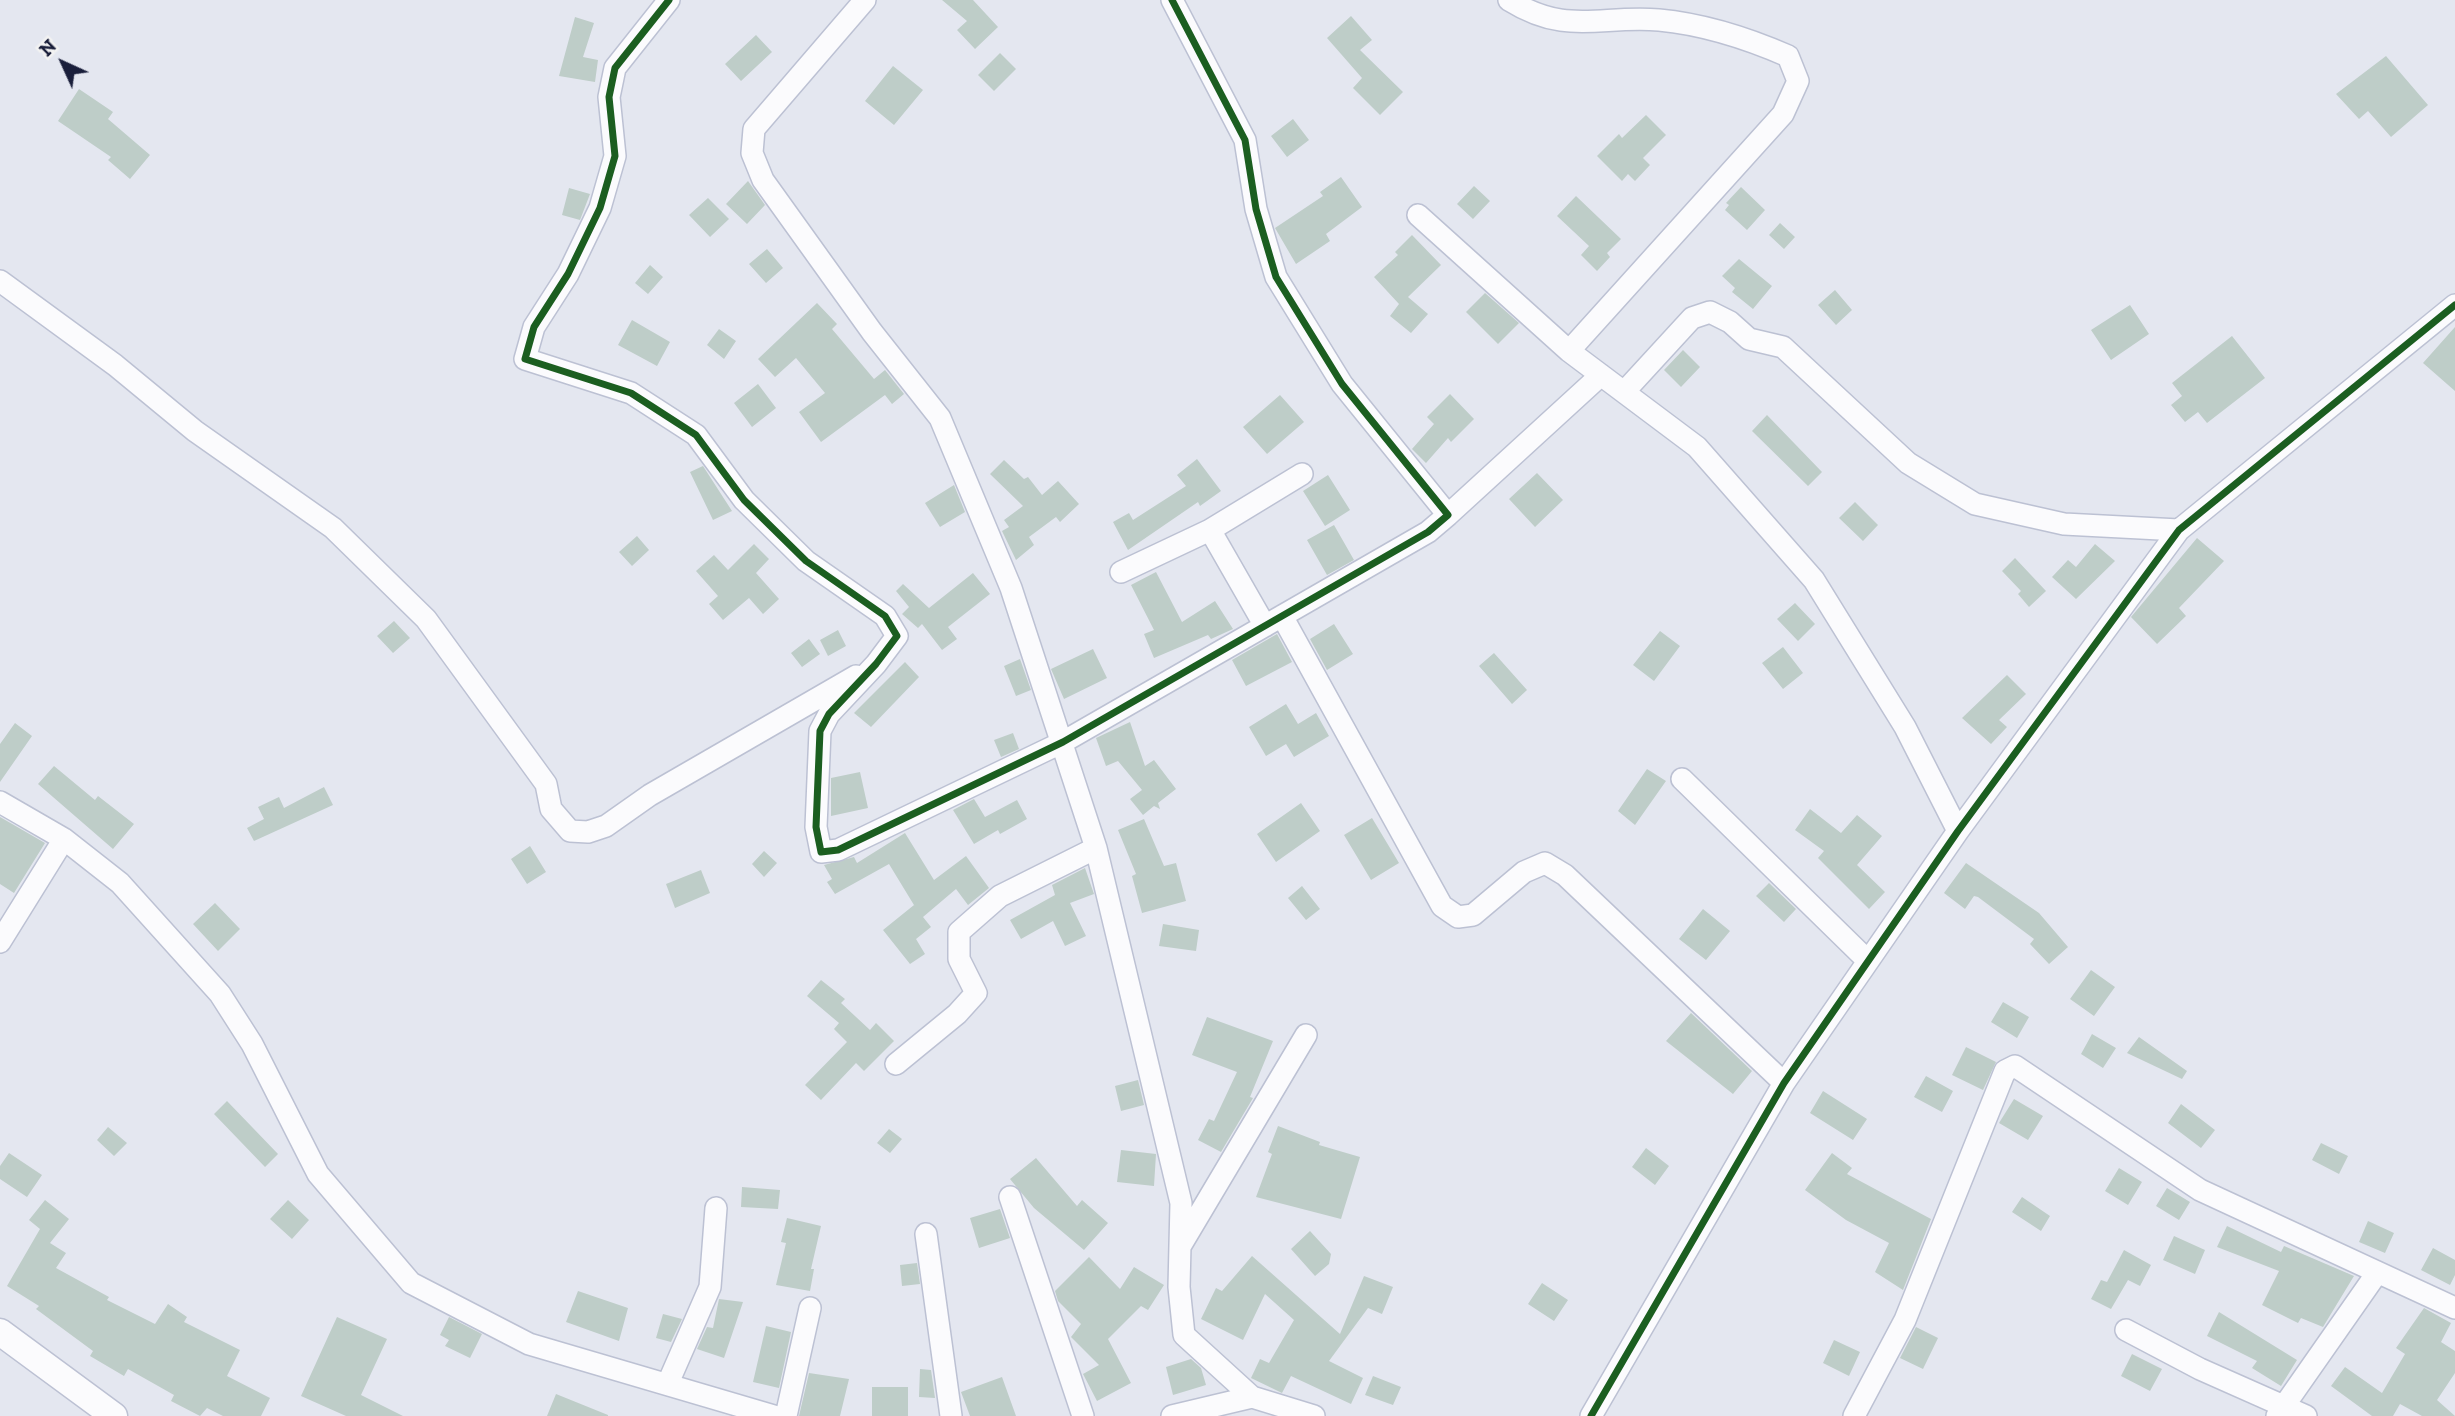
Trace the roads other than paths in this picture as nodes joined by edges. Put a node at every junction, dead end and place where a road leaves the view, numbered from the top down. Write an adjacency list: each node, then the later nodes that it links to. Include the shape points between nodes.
1 (669, 0): 17 (street, via 615,68 609,97 615,156 600,208 569,274 534,327 526,359 631,393 696,435 744,500 806,561 885,616 897,636)
2 (865, 0): 18 (street, via 754,129 752,153 763,180 940,418 1011,588)
3 (1172, 0): 12 (street, via 1245,140 1256,209 1276,276 1342,384)
4 (1509, 0): 8 (street, via 1563,23 1660,20 1753,41 1788,56 1798,81 1783,114)
5 (1418, 215): 8 (street)
6 (0, 281): 17 (street, via 115,365 195,431 333,528 426,619 546,784 551,809 570,831 606,826 650,795)
7 (2455, 305): 14 (street)
8 (1569, 351): 9 (street)
9 (1601, 375): 10 (street); 12 (street)
10 (1624, 392): 14 (street, via 1692,318 1710,312 1749,339 1783,347 1908,463 1975,504 2064,524); 21 (street, via 1697,447 1814,580 1905,727)
11 (1302, 474): 13 (street)
12 (1448, 515): 16 (street, via 1428,532)
13 (1210, 530): 15 (street); 16 (street)
14 (2179, 530): 21 (street)
15 (1121, 572)
16 (1274, 621): 18 (street); 28 (street, via 1442,906 1458,917 1472,915 1524,872 1545,863 1565,875)
17 (876, 664): 18 (street, via 829,714 820,731 816,827 821,852 838,850)
18 (1063, 742): 23 (street)
19 (1682, 779): 25 (street)
20 (0, 802): 22 (street)
21 (1958, 831): 25 (street)
22 (64, 839): 24 (street); 38 (street, via 120,883 220,994 252,1044 317,1174 411,1283 529,1345)
23 (1096, 848): 27 (street, via 1000,896 959,932 959,959 976,993); 32 (street, via 1181,1203)
24 (0, 942)
25 (1867, 960): 28 (street)
26 (1306, 1035): 32 (street)
27 (896, 1065)
28 (1784, 1083): 48 (street)
29 (1010, 1197): 45 (street)
30 (716, 1208): 38 (street, via 710,1287)
31 (926, 1234): 44 (street)
32 (1180, 1247): 39 (street, via 1184,1335)
33 (2377, 1273): 35 (street); 40 (street); 49 (street, via 2200,1190 2015,1066 2005,1070 1905,1320)
34 (810, 1308): 43 (street)
35 (2455, 1308)
36 (2126, 1330): 40 (street)
37 (0, 1332): 41 (main road)
38 (668, 1383): 42 (street)
39 (1252, 1397): 46 (street); 47 (street)
40 (2280, 1411): 50 (street)
41 (114, 1416)
42 (774, 1416)
43 (786, 1416)
44 (951, 1416)
45 (1083, 1416)
46 (1172, 1416)
47 (1314, 1416)
48 (1591, 1416)
49 (1854, 1416)
50 (2306, 1416)

